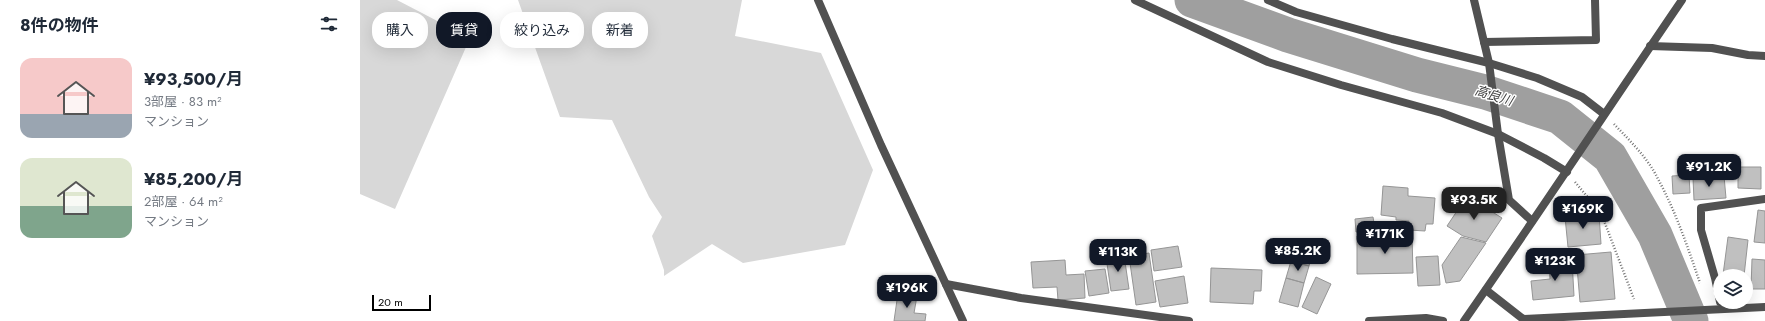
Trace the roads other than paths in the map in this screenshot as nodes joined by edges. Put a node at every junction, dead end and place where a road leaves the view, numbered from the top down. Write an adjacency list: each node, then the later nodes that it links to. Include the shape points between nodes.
1 (818, 0): 17 (street, via 881,145)
2 (1135, 0): 12 (street, via 1268,62 1442,113)
3 (1268, 0): 10 (street, via 1296,12 1392,40)
4 (1474, 0): 7 (street)
5 (1595, 0): 7 (street, via 1596,40)
6 (1682, 0): 8 (street)
7 (1484, 42): 10 (street)
8 (1650, 46): 9 (street, via 1712,48 1748,56); 11 (street)
9 (1765, 56)
10 (1489, 63): 11 (street, via 1537,78 1582,97); 12 (street)
11 (1604, 114): 13 (street)
12 (1498, 134): 13 (street); 15 (street, via 1508,200)
13 (1567, 172): 15 (street)
14 (1765, 199): 16 (street, via 1701,208 1701,230)
15 (1532, 221): 18 (street)
16 (1713, 271)
17 (946, 284): 23 (street); 24 (street, via 1020,298)
18 (1486, 290): 22 (street); 27 (street)
19 (1753, 306): 20 (street)
20 (1765, 307)
21 (1713, 308): 22 (street)
22 (1523, 320)
23 (963, 321)
24 (1189, 321)
25 (1369, 321): 26 (street, via 1426,318)
26 (1443, 321)
27 (1464, 321)

